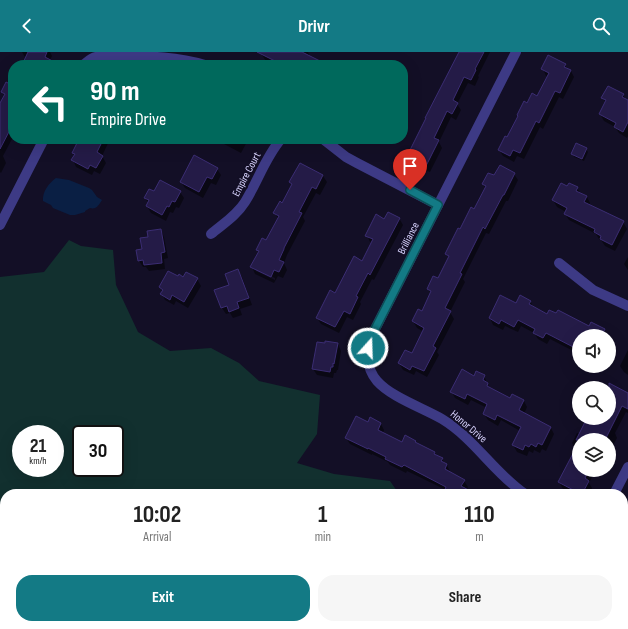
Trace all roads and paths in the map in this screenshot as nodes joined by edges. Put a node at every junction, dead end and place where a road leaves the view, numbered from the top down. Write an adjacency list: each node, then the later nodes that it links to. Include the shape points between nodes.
1 (516, 52): 7 (street, Brilliance)
2 (91, 60): 3 (street, via 96,57 134,56)
3 (186, 60)
4 (41, 144): 8 (street)
5 (277, 144): 9 (street, Empire Court, via 245,203)
6 (329, 144): 7 (street, via 356,163)
7 (438, 205): 12 (street, Brilliance, via 372,335 367,359)
8 (0, 225)
9 (211, 234)
10 (559, 263): 11 (street, via 593,290)
11 (628, 306)
12 (372, 373): 14 (street, Honor Drive, via 386,390 455,427)
13 (628, 467): 15 (street)
14 (519, 489)
15 (617, 489)

